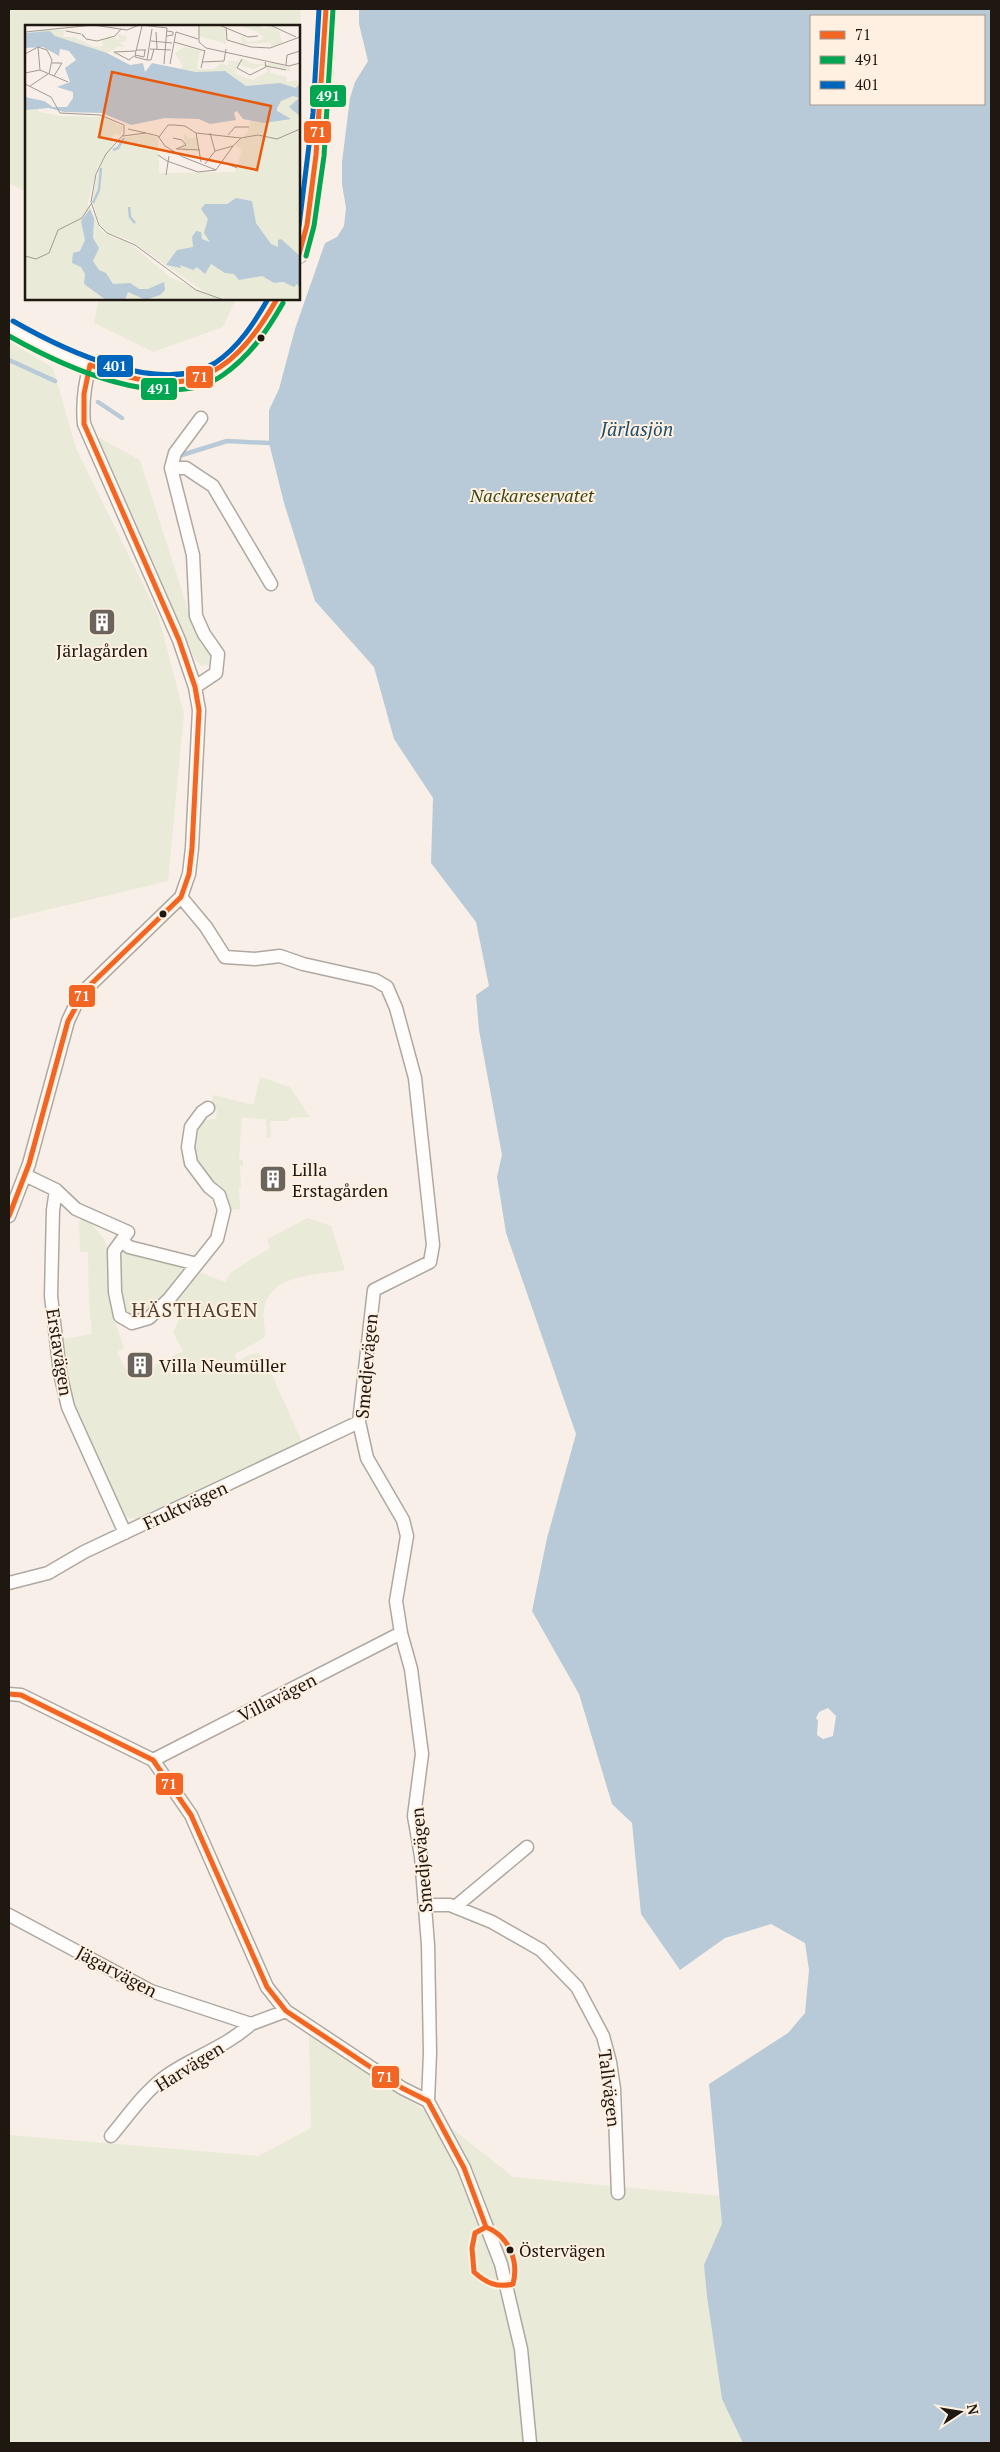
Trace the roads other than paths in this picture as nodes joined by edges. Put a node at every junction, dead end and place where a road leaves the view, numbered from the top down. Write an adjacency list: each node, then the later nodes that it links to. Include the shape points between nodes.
1 (326, 9): 2 (main road, via 325,74 319,130 307,225)
2 (300, 250)
3 (276, 300): 5 (main road, via 253,338 221,368 203,378 182,383 149,383)
4 (9, 327): 5 (main road)
5 (90, 365): 9 (street, via 82,404 84,424 180,640)
6 (201, 418): 7 (street, via 174,453)
7 (171, 468): 8 (street, via 186,468 213,486); 9 (street, via 193,555 196,616 218,654 216,673)
8 (271, 584)
9 (195, 687): 10 (street, via 199,710 192,848 189,874)
10 (181, 897): 12 (street, via 99,975 75,1006); 17 (street, Smedjevägen, via 225,956 255,959 280,956 375,980 386,987 396,1008 415,1078 433,1245 430,1262 374,1290)
11 (208, 1108): 16 (street, via 191,1127 188,1148 191,1164 209,1187 220,1195 224,1210 217,1239)
12 (25, 1174): 13 (street); 14 (street)
13 (56, 1190): 15 (street, via 76,1209); 18 (street, Erstavägen, via 51,1296 60,1373 68,1407)
14 (9, 1216)
15 (125, 1236): 16 (street, via 129,1247); 16 (street, via 114,1251 115,1292 120,1316 132,1323 149,1318)
16 (197, 1264)
17 (360, 1422): 18 (street, Fruktvägen); 20 (street, Smedjevägen, via 367,1458 404,1520 407,1536 396,1600)
18 (125, 1533): 19 (street, Fruktvägen, via 48,1573)
19 (9, 1583)
20 (401, 1633): 22 (street, Villavägen); 24 (street, Smedjevägen, via 411,1669 422,1754 414,1816)
21 (9, 1694): 22 (street, via 21,1695)
22 (153, 1760): 27 (street, via 191,1815 267,1987)
23 (527, 1847): 25 (street)
24 (425, 1905): 25 (street, Tallvägen); 29 (street, Smedjevägen, via 430,2043)
25 (455, 1907): 31 (street, Tallvägen, via 492,1922 540,1950 577,1987 603,2036 610,2062)
26 (9, 1914): 28 (street, Jägarvägen, via 151,1991)
27 (286, 2011): 28 (street); 29 (street, via 402,2088)
28 (251, 2024): 30 (street, Harvägen, via 236,2038 151,2088)
29 (428, 2101): 32 (street, via 464,2168 501,2264 521,2348)
30 (111, 2136)
31 (618, 2193)
32 (530, 2443)

